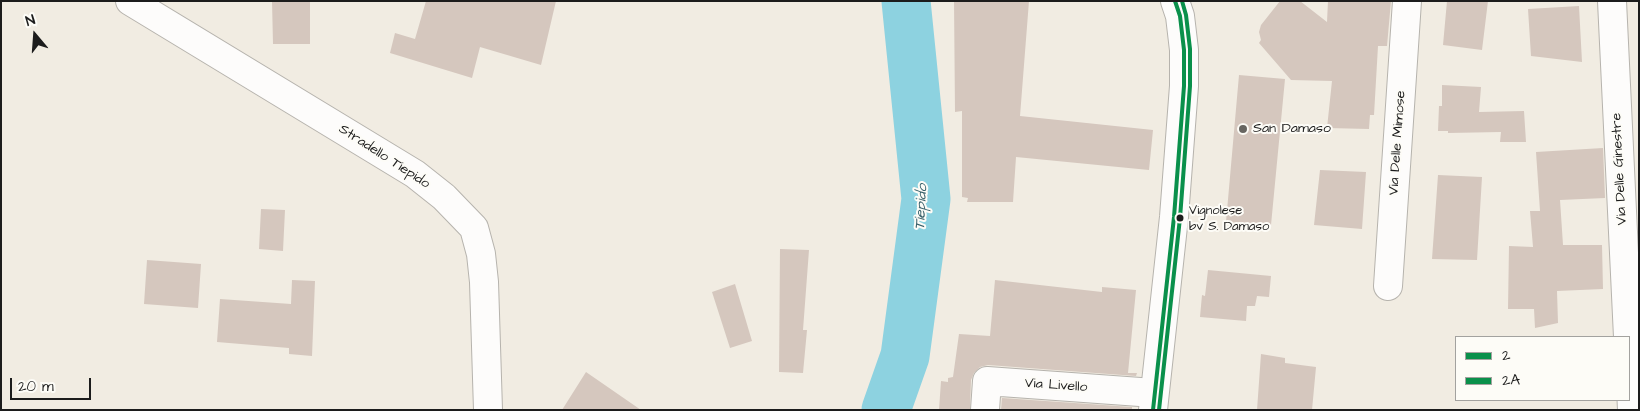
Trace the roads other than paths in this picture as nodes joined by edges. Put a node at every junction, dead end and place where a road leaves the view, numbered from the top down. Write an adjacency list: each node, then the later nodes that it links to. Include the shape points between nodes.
1 (130, 1): 9 (street, Stradello Tiepido, via 414,174 444,197 474,228 484,282)
2 (1175, 1): 8 (street, via 1184,50 1184,86)
3 (1407, 1): 5 (street, Via Delle Mimose)
4 (1612, 1): 6 (street, Via Delle Ginestre)
5 (1388, 286)
6 (1628, 336)
7 (1630, 365): 11 (street)
8 (1154, 402): 10 (street, Via Livello, via 988,381)
9 (488, 410)
10 (985, 410)
11 (1632, 410)

